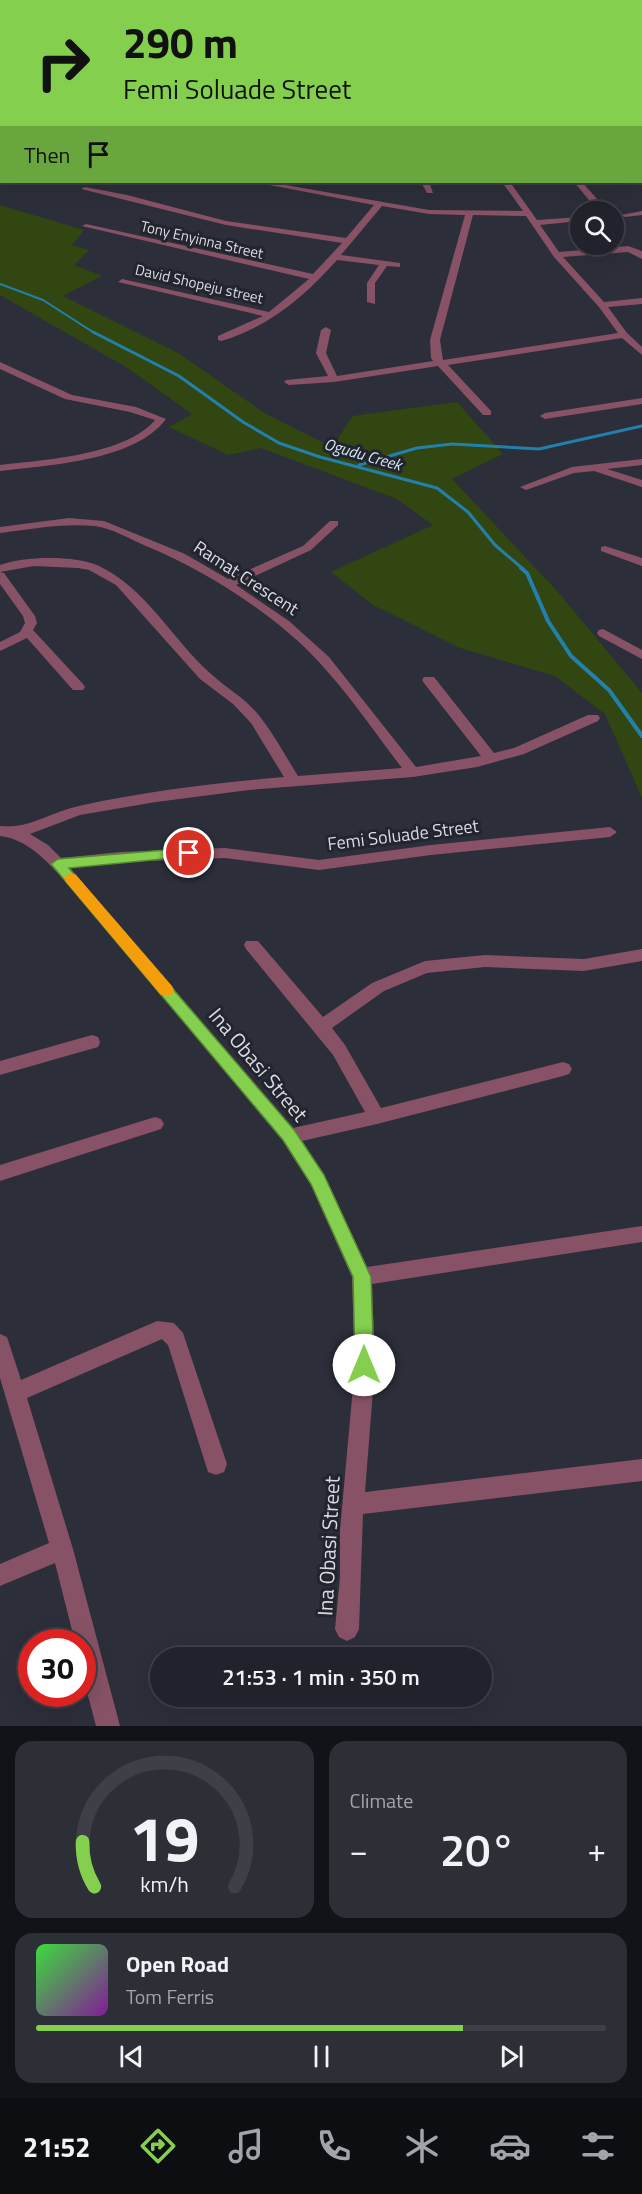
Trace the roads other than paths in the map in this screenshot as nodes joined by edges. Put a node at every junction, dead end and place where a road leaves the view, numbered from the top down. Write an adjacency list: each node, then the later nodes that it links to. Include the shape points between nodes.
1 (264, 183): 8 (street)
2 (425, 183): 6 (street)
3 (507, 183): 11 (street)
4 (579, 183): 7 (street)
5 (85, 189): 16 (street, via 226,223)
6 (430, 191)
7 (594, 201)
8 (379, 204): 10 (street); 16 (street)
9 (642, 213): 12 (street)
10 (469, 214): 11 (street); 32 (street, via 435,340 436,358)
11 (527, 214): 14 (street)
12 (625, 215)
13 (570, 220): 14 (street)
14 (534, 223): 17 (street)
15 (86, 226): 22 (street, Tony Enyinna Street)
16 (348, 241): 19 (street)
17 (557, 255): 18 (street, via 628,249); 26 (street)
18 (642, 256)
19 (335, 257): 20 (street); 22 (street)
20 (385, 264): 21 (street); 25 (street, via 371,283)
21 (397, 265)
22 (313, 277): 27 (street)
23 (122, 282): 27 (street, David Shopeju street)
24 (642, 301): 26 (street)
25 (372, 302)
26 (602, 305): 29 (street)
27 (270, 315): 30 (street)
28 (326, 330): 34 (street, via 321,353)
29 (624, 335): 31 (street); 32 (street)
30 (221, 338)
31 (642, 352)
32 (441, 364): 34 (street); 37 (street)
33 (0, 365): 41 (street, via 69,397 161,419 156,428 118,447)
34 (334, 379): 35 (street)
35 (289, 382)
36 (642, 401): 38 (street)
37 (487, 413)
38 (545, 416)
39 (642, 462): 40 (street)
40 (592, 467): 42 (street); 43 (street, via 572,470)
41 (0, 468)
42 (642, 484)
43 (526, 488)
44 (334, 522): 50 (street, via 307,548)
45 (0, 530): 50 (street, Ramat Crescent, via 69,521 100,523 181,556)
46 (605, 549): 47 (street)
47 (642, 562)
48 (0, 569): 60 (street, via 34,562 78,564 93,567 120,582 205,676 256,720)
49 (0, 576): 51 (street, via 30,616)
50 (228, 584): 59 (street, Ramat Crescent, via 285,624 324,660)
51 (27, 631): 53 (street); 56 (street)
52 (603, 633): 54 (street)
53 (0, 647)
54 (642, 655)
55 (429, 680): 58 (street)
56 (78, 687)
57 (593, 718): 58 (street, via 555,737)
58 (491, 759): 59 (street)
59 (413, 772): 60 (street)
60 (294, 782): 61 (street, via 201,791 78,811)
61 (9, 832): 63 (street, Ina Obasi Street, via 43,849)
62 (610, 832): 63 (street, Femi Soluade Street, via 320,865 225,852)
63 (58, 864): 72 (street, Ina Obasi Street)
64 (252, 945): 66 (street)
65 (642, 955): 66 (street, via 584,965 485,961 425,967 378,987)
66 (322, 1027): 70 (street)
67 (92, 1042): 68 (street)
68 (0, 1068)
69 (563, 1069): 70 (street)
70 (377, 1118): 72 (street)
71 (155, 1124): 73 (street)
72 (289, 1136): 75 (street, Ina Obasi Street, via 318,1180)
73 (0, 1173)
74 (642, 1234): 75 (street)
75 (362, 1277): 80 (street, Ina Obasi Street, via 364,1365)
76 (0, 1344): 77 (street)
77 (16, 1392): 78 (street, via 157,1330 167,1330 176,1340); 81 (street)
78 (216, 1464)
79 (642, 1470): 80 (street)
80 (353, 1504): 83 (street, Ina Obasi Street)
81 (62, 1550): 82 (street); 84 (street)
82 (0, 1575)
83 (347, 1629)
84 (108, 1726)

